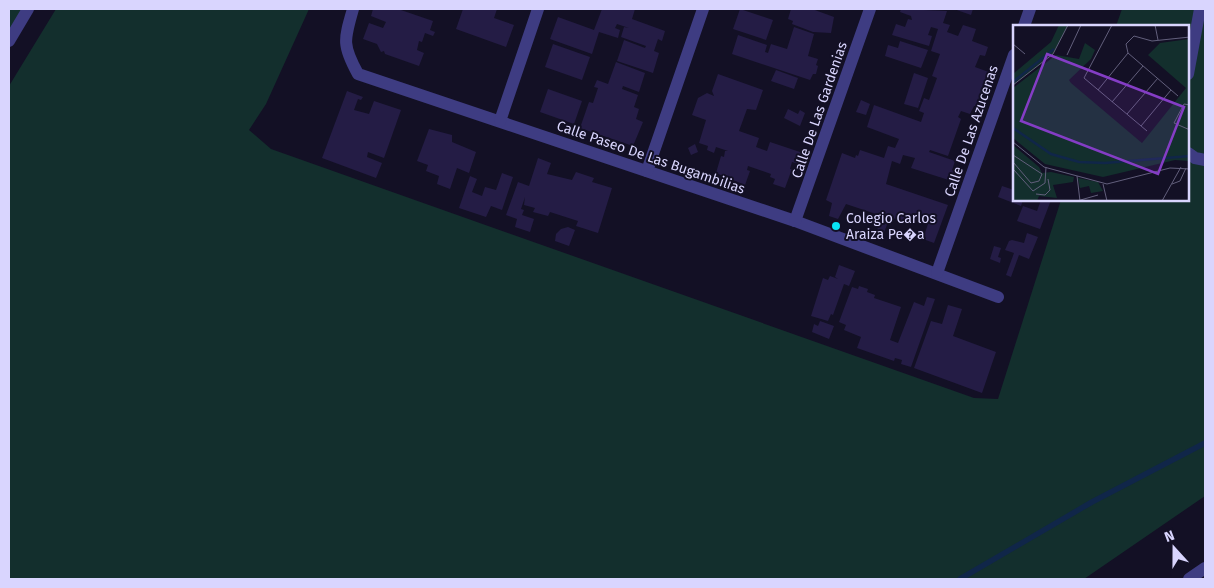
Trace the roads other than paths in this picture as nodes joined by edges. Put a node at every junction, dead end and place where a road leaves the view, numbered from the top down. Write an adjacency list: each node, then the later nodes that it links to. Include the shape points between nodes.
1 (28, 9): 9 (street)
2 (353, 9): 12 (street, Calle Paseo De Las Bugambilias, via 346,32 346,53 358,74)
3 (538, 9): 12 (street)
4 (703, 9): 15 (street)
5 (870, 9): 16 (street, Calle De Las Gardenias)
6 (1030, 9): 8 (street)
7 (1200, 9): 11 (street)
8 (1024, 25)
9 (9, 41)
10 (1013, 58): 17 (street, Calle De Las Azucenas)
11 (1189, 69)
12 (500, 122): 15 (street, Calle Paseo De Las Bugambilias)
13 (1189, 153): 14 (street)
14 (1205, 160)
15 (647, 171): 16 (street, Calle Paseo De Las Bugambilias)
16 (795, 221): 17 (street, Calle Paseo De Las Bugambilias)
17 (937, 273): 18 (street, Calle Paseo De Las Bugambilias)
18 (998, 297)
19 (1205, 568): 20 (street)
20 (1189, 579)

